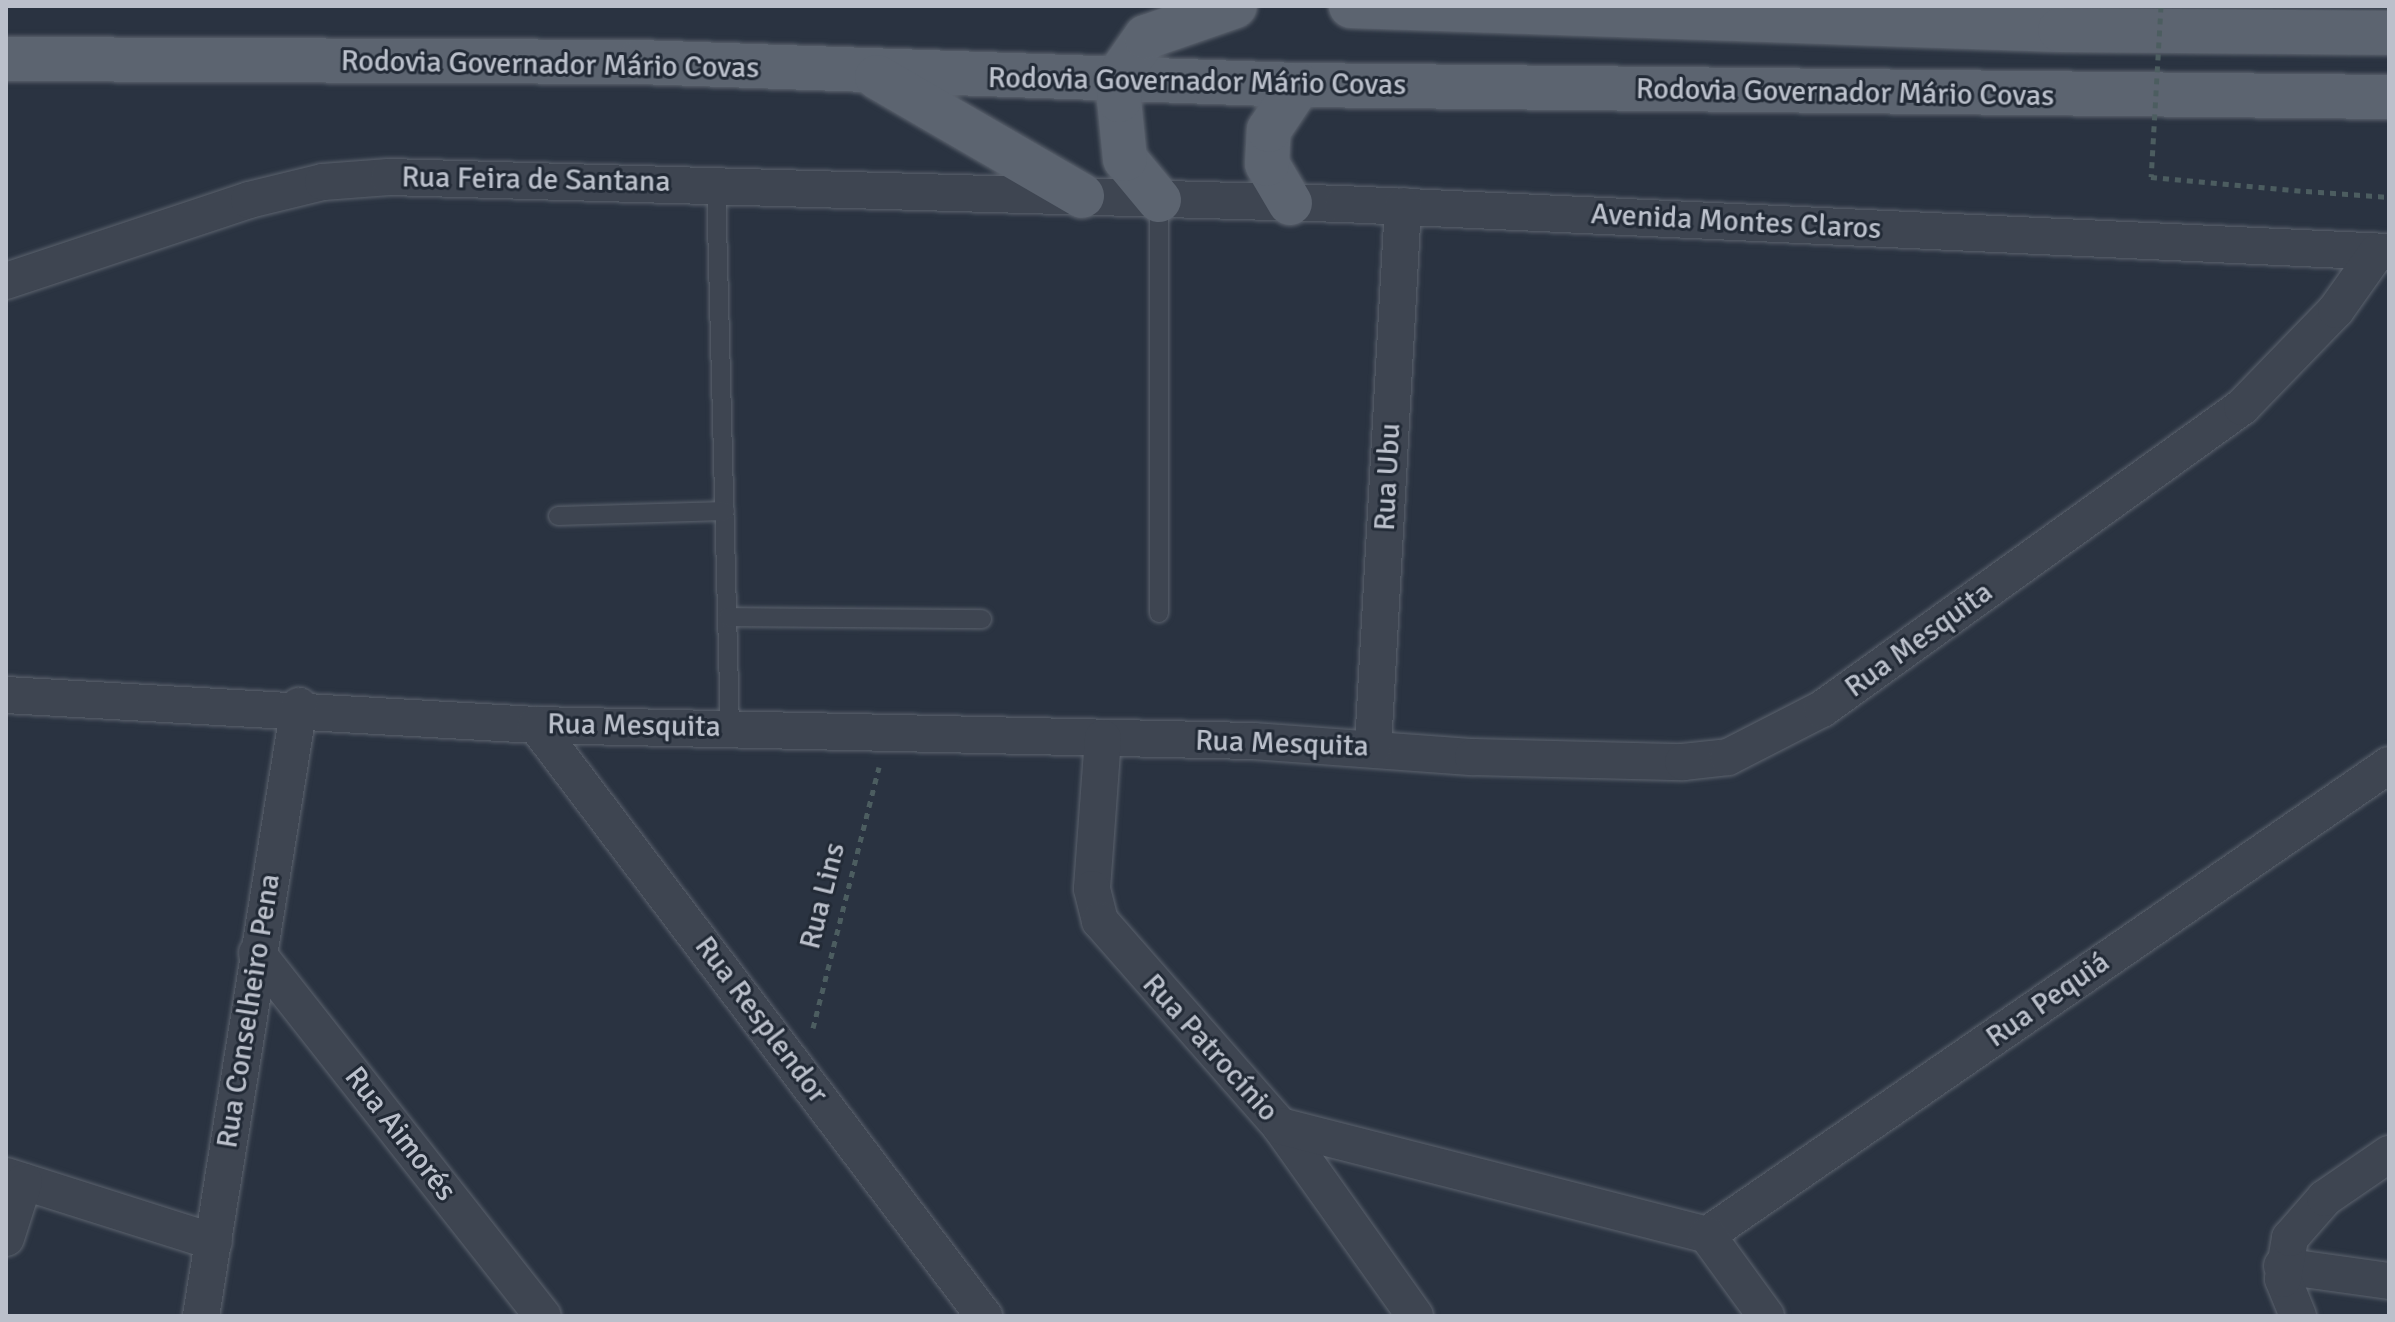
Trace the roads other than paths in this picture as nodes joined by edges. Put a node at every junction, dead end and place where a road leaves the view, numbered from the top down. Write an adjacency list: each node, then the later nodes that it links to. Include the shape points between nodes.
1 (1235, 6): 9 (main road, via 1146,37)
2 (1351, 6): 4 (main road)
3 (1632, 6): 4 (main road)
4 (1586, 16): 5 (main road)
5 (2057, 18): 6 (main road); 11 (main road, via 2049,54 2018,75)
6 (2389, 33)
7 (6, 59): 8 (main road, Rodovia Governador Mário Covas, via 639,62)
8 (872, 74): 9 (main road, Rodovia Governador Mário Covas); 14 (main road)
9 (1120, 82): 10 (main road, Rodovia Governador Mário Covas); 15 (main road, via 1125,159)
10 (1299, 85): 11 (main road, Rodovia Governador Mário Covas); 16 (main road, via 1269,130 1267,164)
11 (1687, 92): 12 (main road, Rodovia Governador Mário Covas)
12 (2389, 97)
13 (716, 184): 14 (street, Rua Feira de Santana); 19 (street, Rua Feira de Santana, via 491,176 323,182); 20 (lane)
14 (1082, 196): 15 (street, Avenida Montes Claros)
15 (1159, 200): 16 (street, Avenida Montes Claros); 22 (lane)
16 (1290, 203): 17 (street, Avenida Montes Claros)
17 (1403, 206): 18 (street, Avenida Montes Claros); 30 (street, Rua Ubu)
18 (2383, 252): 30 (street, Rua Mesquita, via 2336,310 2242,407 1871,676 1772,739 1728,757 1683,762)
19 (6, 281)
20 (725, 511): 21 (lane); 23 (lane)
21 (558, 516)
22 (1159, 613)
23 (728, 617): 24 (lane); 28 (lane)
24 (982, 619)
25 (6, 695): 26 (street, Rua Mesquita)
26 (299, 706): 27 (street, Rua Mesquita); 32 (street, Rua Conselheiro Pena)
27 (536, 725): 28 (street, Rua Mesquita); 43 (street, Rua Resplendor)
28 (730, 728): 29 (street, Rua Mesquita)
29 (1103, 738): 30 (street, Rua Mesquita); 33 (street, Rua Patrocínio, via 1092,889 1100,921)
30 (1373, 747)
31 (2389, 765): 36 (street, Rua Pequiá)
32 (257, 953): 38 (street, Rua Conselheiro Pena); 42 (street, Rua Aimorés)
33 (1280, 1126): 36 (street, Rua Patrocínio); 44 (street)
34 (2389, 1154): 39 (street, via 2311,1211)
35 (15, 1179): 37 (street); 38 (street)
36 (1707, 1235): 45 (street)
37 (6, 1238)
38 (214, 1242): 41 (street, Rua Conselheiro Pena)
39 (2282, 1266): 40 (street); 46 (street)
40 (2389, 1281)
41 (201, 1316)
42 (543, 1316)
43 (984, 1316)
44 (1415, 1316)
45 (1766, 1316)
46 (2298, 1316)

